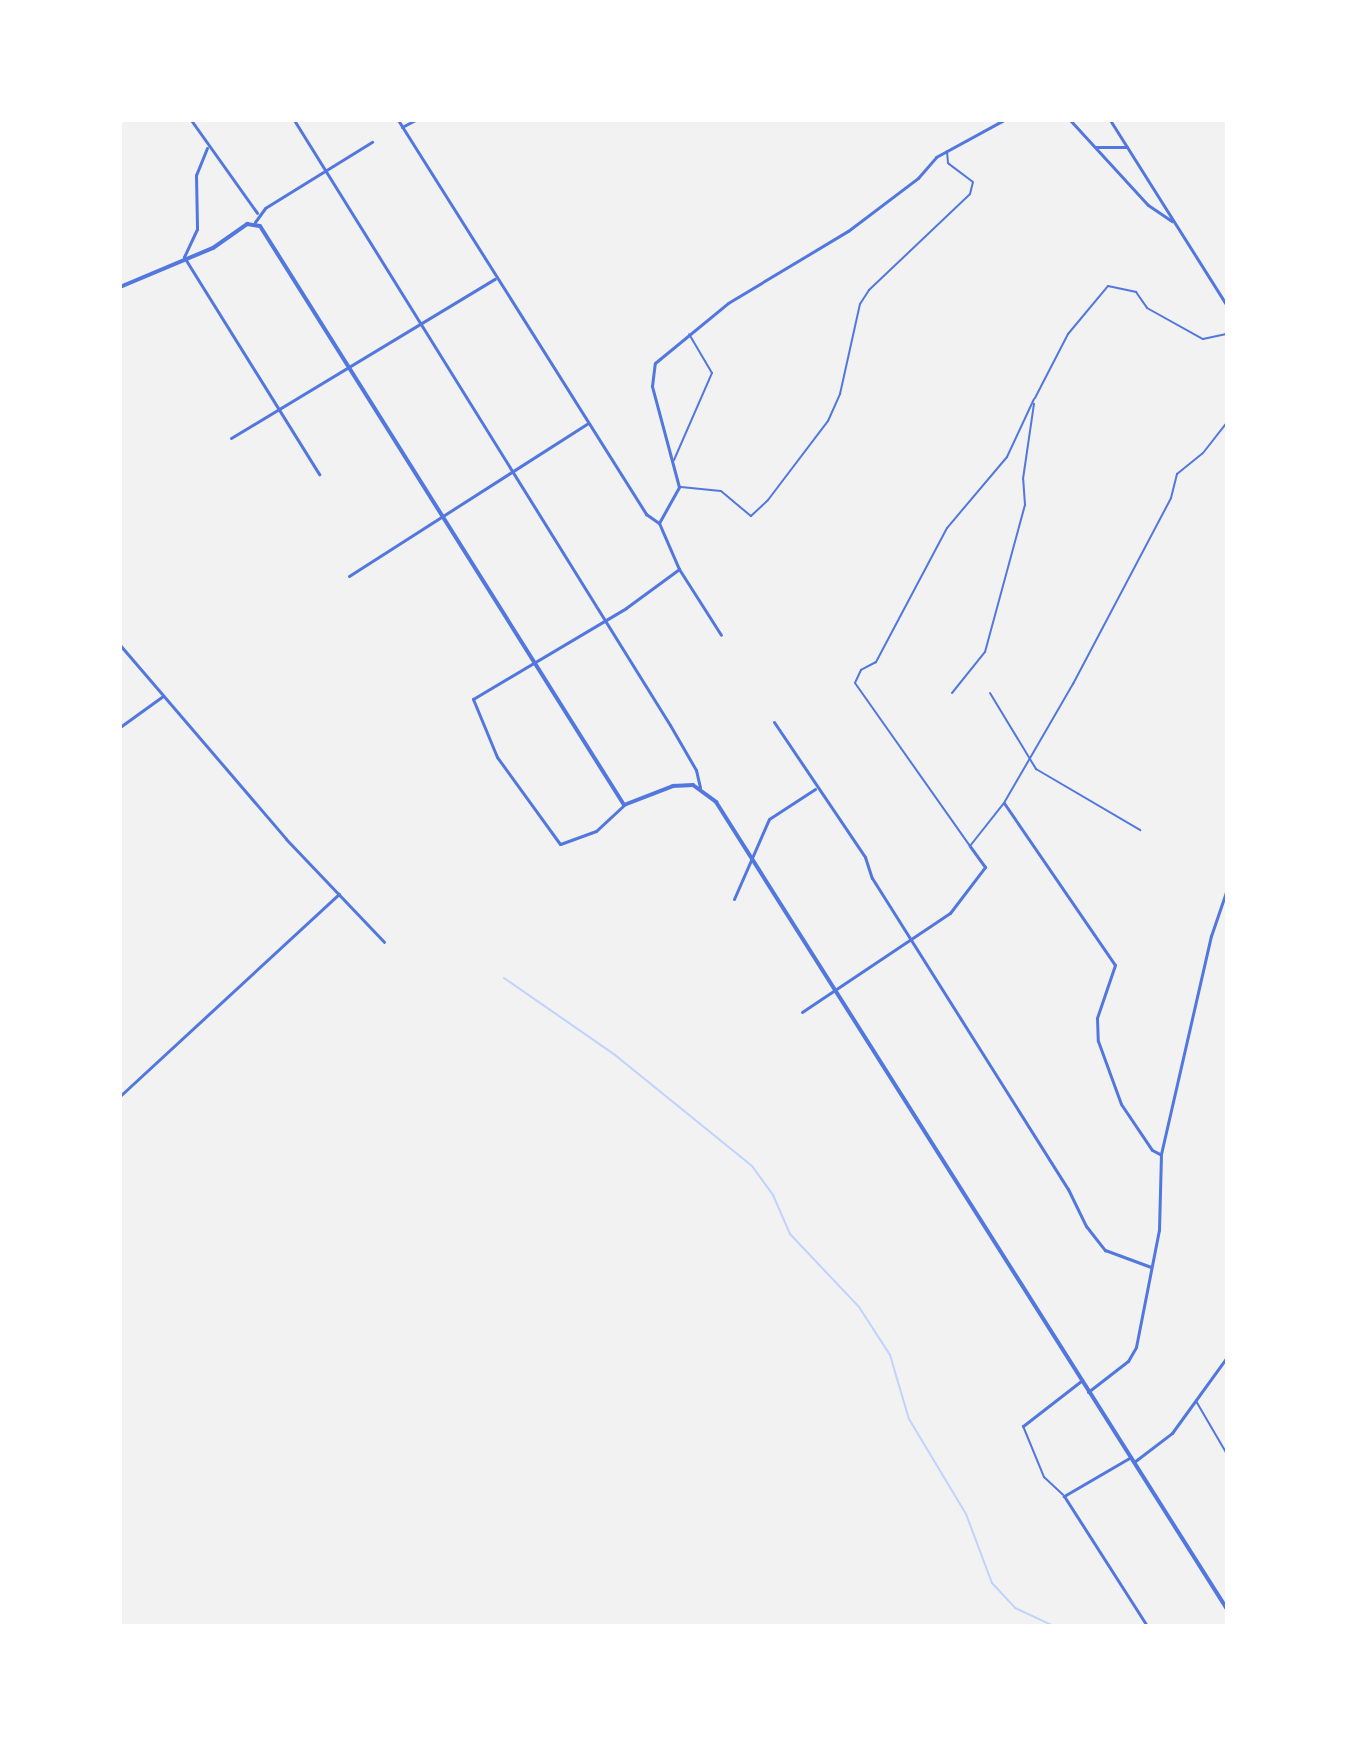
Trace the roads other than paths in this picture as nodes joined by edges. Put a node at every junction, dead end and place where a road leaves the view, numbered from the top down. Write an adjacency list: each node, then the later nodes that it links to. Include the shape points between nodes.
1 (191, 120): 12 (street)
2 (294, 120): 14 (street)
3 (398, 120): 8 (street)
4 (415, 120): 8 (street)
5 (1004, 120): 13 (street)
6 (1070, 120): 10 (street)
7 (1110, 120): 11 (street)
8 (402, 127): 19 (street)
9 (372, 142): 14 (street)
10 (1093, 145): 11 (street, via 1103,151); 17 (street, via 1148,205)
11 (1127, 147): 17 (street)
12 (207, 148): 15 (street); 18 (street, via 196,175 197,229)
13 (947, 151): 23 (street, via 848,231 728,303); 34 (lane, via 948,163 973,182 970,194 869,290 860,304 840,394 828,421 768,500 751,516 721,491)
14 (324, 174): 15 (street); 22 (street)
15 (258, 214): 16 (street)
16 (255, 222): 18 (street, via 213,248); 25 (street)
17 (1175, 223): 21 (street)
18 (184, 257): 20 (street); 27 (street)
19 (495, 279): 22 (street); 29 (street, via 525,315)
20 (120, 287)
21 (1227, 306)
22 (420, 326): 25 (street); 32 (street)
23 (689, 333): 31 (lane, via 712,373); 31 (street, via 655,363 652,386)
24 (1227, 334): 26 (lane, via 1203,339 1147,308 1136,292 1108,286 1068,334)
25 (349, 370): 27 (street); 35 (street)
26 (1034, 399): 43 (lane, via 1023,479 1025,505 985,652); 54 (lane, via 1007,457 947,528 876,662 861,670 855,683)
27 (281, 407): 30 (street); 33 (street)
28 (1227, 422): 48 (lane, via 1203,453 1177,474 1171,498)
29 (588, 423): 32 (street); 36 (street, via 646,514)
30 (231, 438)
31 (673, 461): 34 (street)
32 (513, 471): 35 (street); 39 (street)
33 (319, 474)
34 (679, 487): 36 (street)
35 (440, 515): 38 (street); 42 (street)
36 (659, 523): 37 (street)
37 (679, 569): 39 (street); 40 (street)
38 (349, 576)
39 (603, 622): 42 (street); 49 (street, via 683,748)
40 (721, 635)
41 (120, 645): 45 (street)
42 (533, 662): 52 (street); 52 (street, via 473,699 497,757 560,844 596,831)
43 (952, 693)
44 (990, 693): 48 (lane)
45 (163, 696): 47 (street); 57 (street)
46 (774, 722): 50 (street)
47 (120, 727)
48 (1029, 760): 51 (lane); 53 (lane)
49 (700, 788): 52 (street, via 673,786); 55 (street)
50 (815, 789): 55 (street, via 769,819); 59 (street, via 865,857 872,878)
51 (1004, 803): 54 (lane); 64 (street, via 1035,841 1115,965 1097,1018 1104,1065 1142,1138)
52 (624, 805)
53 (1140, 830)
54 (970, 846): 59 (street, via 985,867 950,913)
55 (752, 854): 58 (street); 61 (street)
56 (1227, 889): 64 (street, via 1211,936)
57 (339, 894): 60 (street); 63 (street)
58 (734, 899)
59 (911, 940): 61 (street); 65 (street, via 1086,1226 1105,1250)
60 (384, 942)
61 (836, 990): 62 (street); 67 (street)
62 (802, 1012)
63 (120, 1096)
64 (1161, 1154): 65 (street, via 1159,1230)
65 (1151, 1267): 68 (street, via 1133,1354)
66 (1227, 1357): 69 (street)
67 (1081, 1381): 68 (street); 70 (street)
68 (1088, 1392): 72 (street)
69 (1195, 1400): 71 (lane); 72 (street, via 1172,1433)
70 (1023, 1426): 73 (lane, via 1044,1477)
71 (1227, 1454)
72 (1133, 1460): 73 (street); 74 (street)
73 (1064, 1496): 75 (street)
74 (1227, 1609)
75 (1147, 1626)

